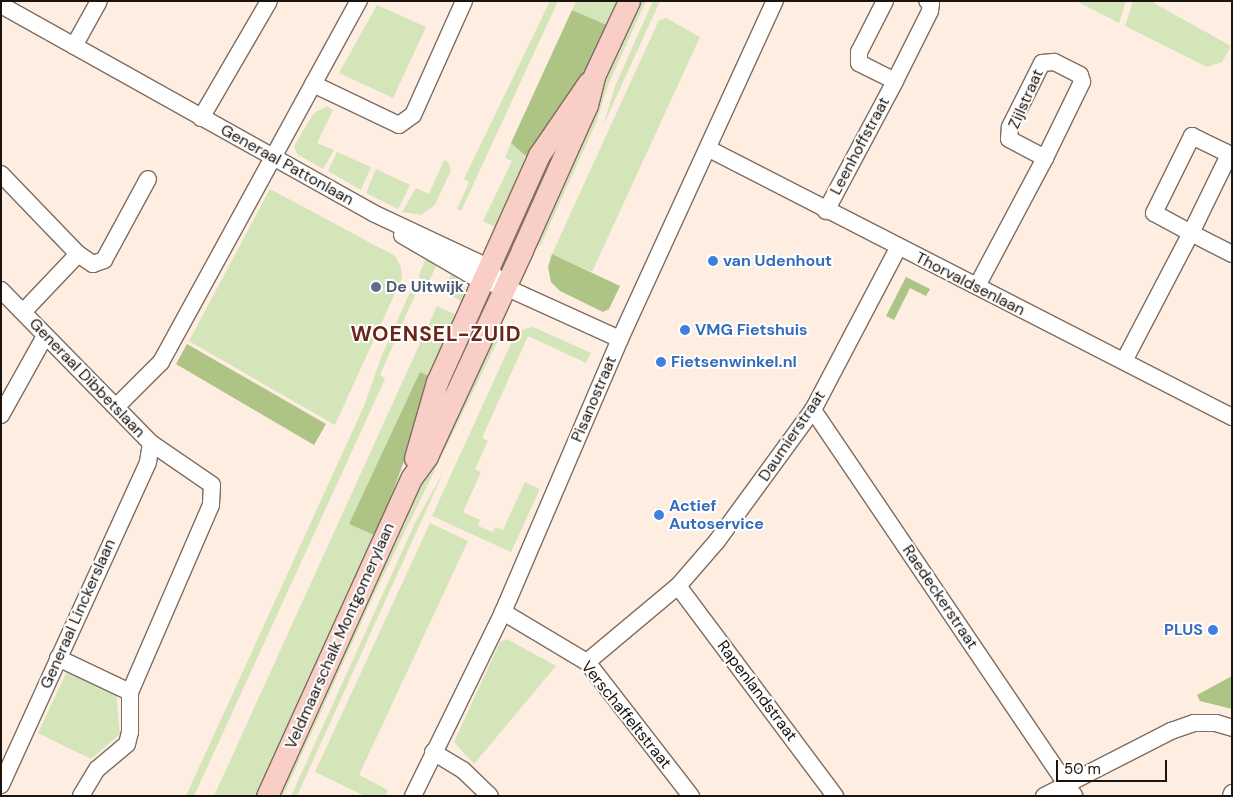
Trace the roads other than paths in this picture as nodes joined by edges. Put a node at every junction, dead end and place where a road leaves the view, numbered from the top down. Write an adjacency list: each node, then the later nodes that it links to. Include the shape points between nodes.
1 (99, 1): 10 (street)
2 (270, 1): 14 (street, Generaal Pattonlaan)
3 (359, 1): 13 (street)
4 (464, 1): 13 (street, via 412,115 399,125)
5 (629, 1): 11 (main road, Veldmaarschalk Montgomerylaan)
6 (775, 1): 15 (street, Pisanostraat)
7 (885, 1): 12 (street, Leenhoffstraat, via 859,52 859,63)
8 (928, 1): 12 (street, Leenhoffstraat, via 931,3 930,11)
9 (1, 5): 10 (street, Generaal Pattonlaan)
10 (74, 46): 14 (street, Generaal Pattonlaan)
11 (594, 76): 25 (main road, Veldmaarschalk Montgomerylaan, via 578,94 539,155); 26 (main road, Veldmaarschalk Montgomerylaan, via 587,105)
12 (894, 81): 20 (street, Leenhoffstraat)
13 (313, 84): 16 (street)
14 (202, 118): 16 (street, Generaal Pattonlaan)
15 (709, 149): 20 (street, Thorvaldsenlaan); 31 (street, Pisanostraat)
16 (273, 157): 25 (street, Generaal Pattonlaan); 33 (street, via 161,362)
17 (1044, 158): 17 (street, Zijlstraat, via 1082,82 1080,75 1054,62 1042,63 1010,127 1009,139); 27 (street, Zijlstraat)
18 (1, 174): 23 (street)
19 (148, 179): 23 (street, via 104,260 93,264)
20 (826, 211): 22 (street, Thorvaldsenlaan)
21 (1191, 233): 21 (street, via 1228,157 1192,136 1154,212); 24 (street); 32 (street)
22 (898, 248): 27 (street, Thorvaldsenlaan); 34 (street, Daumierstraat)
23 (78, 254): 29 (street, Generaal Dibbetslaan)
24 (1232, 254)
25 (485, 274): 26 (street, Generaal Pattonlaan); 38 (main road, Veldmaarschalk Montgomerylaan, via 437,382 415,453)
26 (503, 286): 31 (street); 38 (main road, Veldmaarschalk Montgomerylaan, via 427,456)
27 (977, 286): 32 (street, Thorvaldsenlaan)
28 (1, 290): 29 (street, Generaal Dibbetslaan)
29 (23, 312): 30 (street, Generaal Dibbetslaan)
30 (45, 336): 33 (street, Generaal Dibbetslaan); 35 (street)
31 (620, 339): 40 (street, Pisanostraat)
32 (1124, 361): 36 (street, Thorvaldsenlaan)
33 (116, 407): 37 (street, Generaal Dibbetslaan)
34 (813, 410): 39 (street, Daumierstraat, via 717,541); 47 (street, Raedeckerstraat)
35 (1, 414)
36 (1232, 417)
37 (151, 443): 41 (street, Generaal Linckerslaan, via 148,462); 43 (street, Generaal Dibbetslaan, via 207,479 212,485 211,505)
38 (412, 477): 49 (main road, Veldmaarschalk Montgomerylaan)
39 (678, 586): 42 (street, Daumierstraat); 53 (street, Rapenlandstraat)
40 (503, 612): 42 (street, Verschaffeltstraat); 45 (street, Pisanostraat)
41 (58, 658): 43 (street); 46 (street, Generaal Linckerslaan)
42 (588, 662): 52 (street, Verschaffeltstraat)
43 (130, 692): 48 (street, via 127,744 98,769)
44 (1232, 728): 47 (street, via 1216,723 1194,723 1170,730)
45 (433, 752): 50 (street, Pisanostraat); 51 (street, via 463,770)
46 (1, 785)
47 (1071, 790): 54 (street)
48 (81, 796)
49 (268, 796)
50 (413, 796)
51 (490, 796)
52 (691, 796)
53 (835, 796)
54 (1044, 796)

